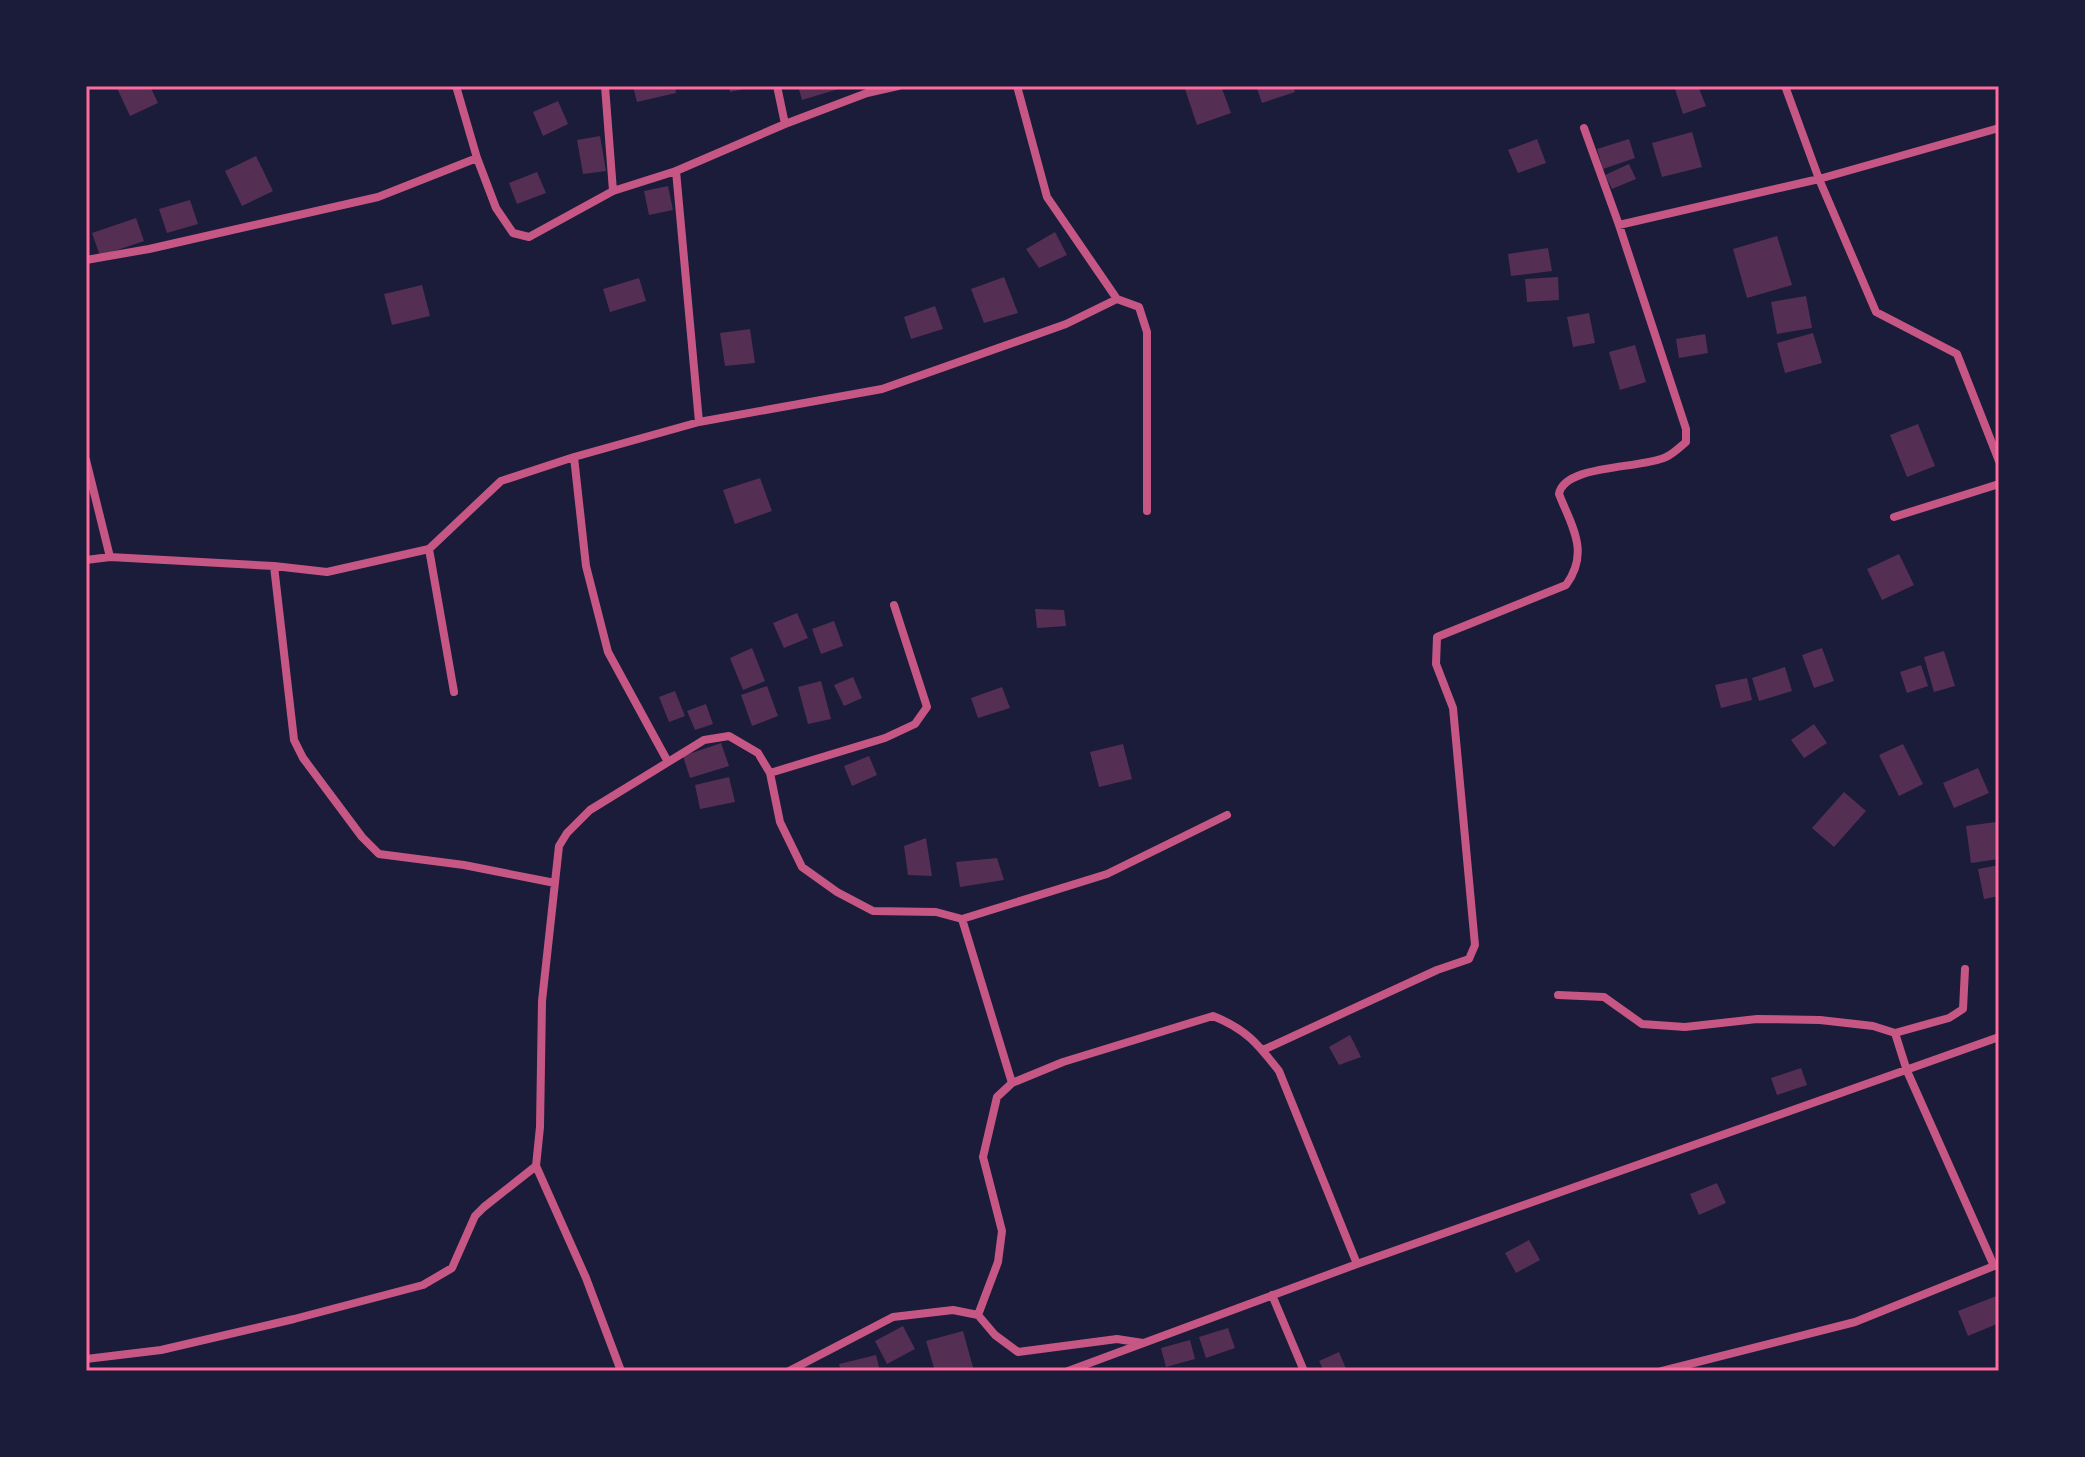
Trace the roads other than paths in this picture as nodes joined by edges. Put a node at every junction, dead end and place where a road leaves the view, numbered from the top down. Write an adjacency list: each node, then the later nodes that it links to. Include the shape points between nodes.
1 (456, 86): 10 (street)
2 (605, 86): 13 (street)
3 (777, 86): 7 (street)
4 (898, 86): 7 (street)
5 (1017, 86): 16 (street, via 1047,197)
6 (1785, 86): 12 (street)
7 (785, 124): 11 (street)
8 (1584, 128): 14 (street)
9 (1999, 128): 12 (street)
10 (477, 158): 13 (street, via 496,208 513,233 529,237); 15 (street, via 378,197)
11 (676, 171): 13 (street); 17 (street)
12 (1819, 179): 14 (street); 20 (street, via 1876,312 1957,354)
13 (613, 191)
14 (1619, 225): 39 (street, via 1686,442 1665,458 1570,477 1559,494 1578,549 1577,570 1566,585 1437,637 1436,664 1453,708 1475,945 1469,959)
15 (86, 260)
16 (1117, 299): 17 (street, via 1066,324 882,389); 22 (street, via 1139,307 1147,332)
17 (699, 422): 18 (street)
18 (574, 457): 24 (street, via 501,481); 30 (street, via 586,566 608,652)
19 (86, 460): 25 (street)
20 (1999, 461)
21 (1999, 484): 23 (street)
22 (1147, 511)
23 (1894, 517)
24 (429, 549): 27 (street, via 327,572); 29 (street)
25 (110, 557): 26 (street); 27 (street)
26 (86, 560)
27 (274, 566): 33 (street, via 294,740 362,837 379,854)
28 (894, 605): 31 (street, via 927,707 915,724)
29 (454, 692)
30 (668, 762): 31 (street, via 704,740 729,736 758,753); 33 (street, via 590,810 567,833 559,846)
31 (770, 773): 34 (street, via 780,822 802,867 873,911 936,912)
32 (1227, 815): 34 (street, via 1107,874)
33 (555, 883): 42 (street, via 542,1001)
34 (962, 919): 41 (street)
35 (1965, 969): 37 (street, via 1963,1009)
36 (1558, 995): 37 (street, via 1604,997 1642,1024 1820,1020)
37 (1895, 1033): 40 (street)
38 (1999, 1037): 40 (street)
39 (1263, 1050): 41 (street, via 1237,1025 1213,1016); 43 (street, via 1279,1071)
40 (1907, 1071): 43 (street); 44 (street)
41 (1012, 1083): 46 (street, via 997,1097 983,1157 1002,1231 998,1262)
42 (536, 1166): 48 (street, via 475,1216 452,1268 423,1285 176,1346); 49 (street)
43 (1357, 1264): 45 (street)
44 (1996, 1266): 53 (street, via 1855,1322)
45 (1272, 1295): 47 (street); 52 (street)
46 (978, 1315): 47 (street, via 1018,1352 1117,1339); 50 (street, via 953,1310 893,1317)
47 (1144, 1343): 51 (street)
48 (86, 1359)
49 (621, 1371)
50 (789, 1371)
51 (1068, 1371)
52 (1304, 1371)
53 (1662, 1371)

